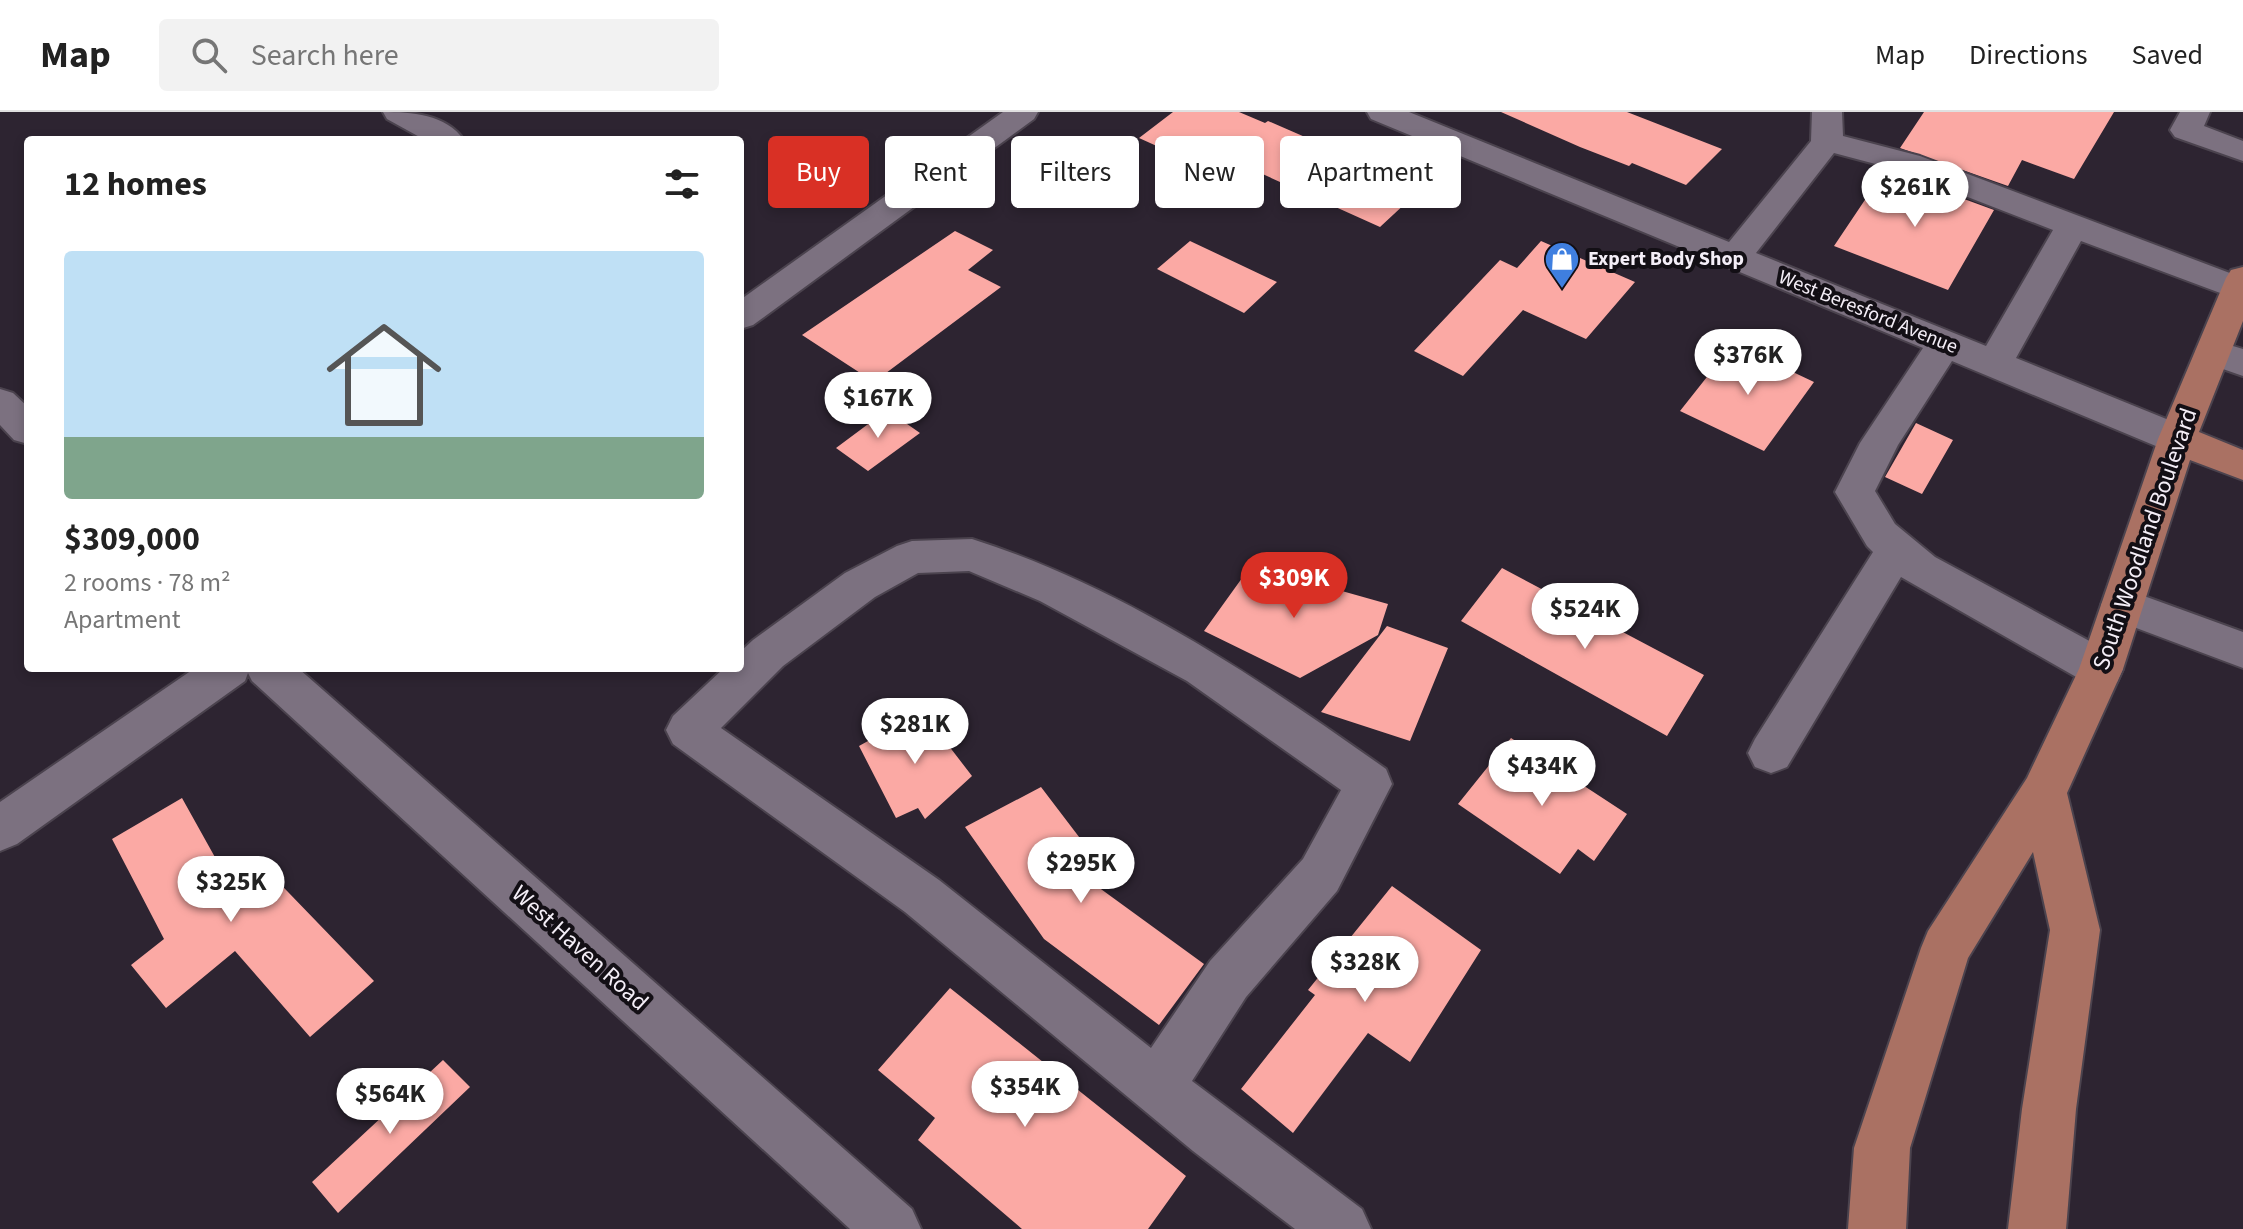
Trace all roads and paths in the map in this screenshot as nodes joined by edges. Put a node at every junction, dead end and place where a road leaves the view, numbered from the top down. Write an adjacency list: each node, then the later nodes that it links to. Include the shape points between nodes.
1 (398, 112): 6 (street)
2 (1023, 112): 11 (street)
3 (1382, 112): 9 (street, West Beresford Avenue)
4 (2195, 112): 7 (street, via 2186,130)
5 (1827, 127): 8 (street); 9 (street)
6 (441, 136)
7 (2243, 152)
8 (2073, 225): 10 (street); 14 (street)
9 (1735, 257): 12 (street, West Beresford Avenue)
10 (2241, 283): 13 (main road, South Woodland Boulevard)
11 (744, 309)
12 (1944, 343): 14 (street, West Beresford Avenue); 19 (street, via 1864,468 1855,492 1881,535)
13 (2228, 357): 17 (main road, South Woodland Boulevard)
14 (1994, 364): 17 (street, West Beresford Avenue)
15 (0, 402): 16 (street)
16 (24, 426)
17 (2177, 439): 18 (main road); 20 (main road, South Woodland Boulevard)
18 (2243, 466)
19 (1897, 549): 22 (street, via 1920,569); 25 (street)
20 (2122, 605): 21 (street); 22 (main road, South Woodland Boulevard)
21 (2240, 642)
22 (2101, 669): 26 (main road, South Woodland Boulevard)
23 (223, 672): 27 (street)
24 (272, 672): 29 (street, West Haven Road)
25 (1771, 753)
26 (2044, 793): 31 (main road, South Woodland Boulevard, via 1946,948 1882,1148); 32 (main road, via 2075,930)
27 (0, 829)
28 (1157, 1087): 28 (street, via 922,896 689,730 768,653 860,585 912,557 972,555 1055,589 1203,668 1369,784 1320,875 1228,979); 30 (street)
29 (892, 1229)
30 (1342, 1229)
31 (1877, 1229)
32 (2037, 1229)

